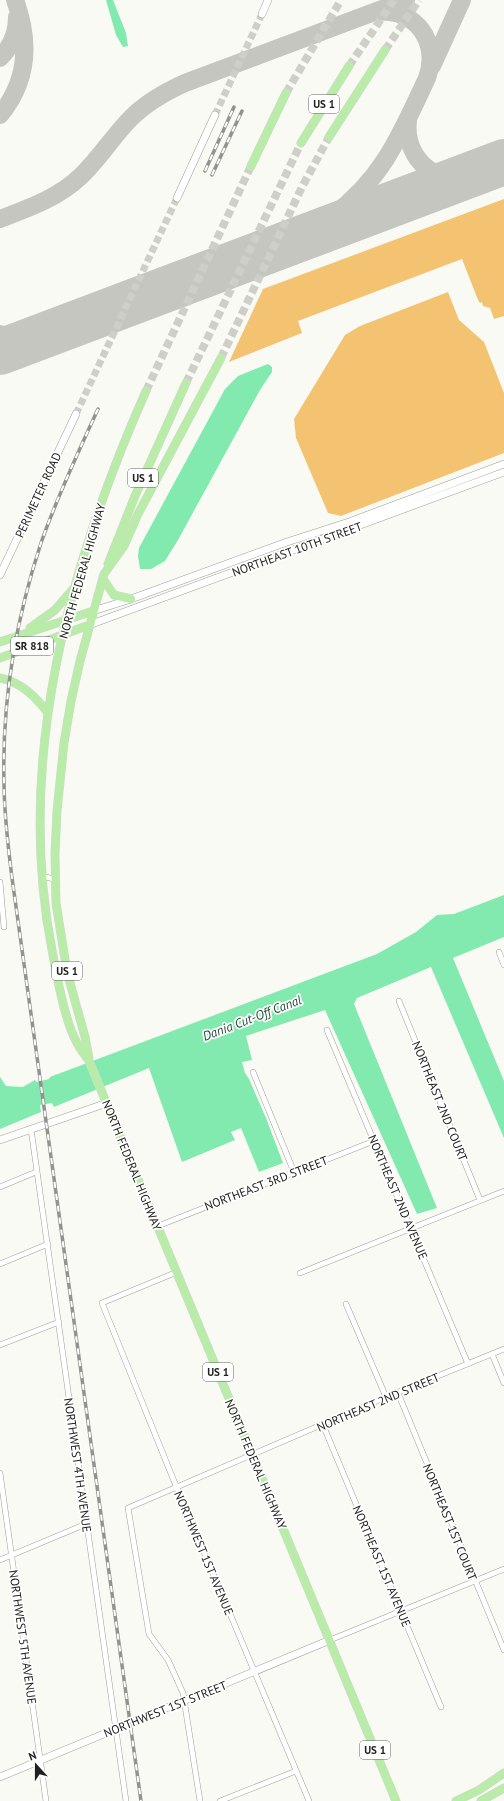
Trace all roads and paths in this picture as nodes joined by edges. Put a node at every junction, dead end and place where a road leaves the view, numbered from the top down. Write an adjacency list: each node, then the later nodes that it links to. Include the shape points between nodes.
1 (268, 0): 2 (street)
2 (262, 14)
3 (385, 50): 7 (main road)
4 (349, 66): 8 (main road, US 1)
5 (286, 93): 9 (main road)
6 (215, 115): 10 (street)
7 (329, 137)
8 (301, 144)
9 (251, 166)
10 (177, 198)
11 (221, 358): 20 (main road, via 138,514 124,546)
12 (186, 383): 20 (main road, NORTH FEDERAL HIGHWAY / US 1, via 134,496)
13 (146, 391): 21 (main road, NORTH FEDERAL HIGHWAY / US 1, via 109,481)
14 (76, 414): 19 (street, PERIMETER ROAD)
15 (504, 464): 17 (street, NORTHEAST 10TH STREET)
16 (504, 472): 18 (street, NORTHEAST 10TH STREET)
17 (382, 509): 18 (street); 22 (street, NORTHEAST 10TH STREET)
18 (385, 517): 25 (street, NORTHEAST 10TH STREET)
19 (0, 575)
20 (104, 577): 22 (main road, via 114,595); 23 (main road, NORTH FEDERAL HIGHWAY / US 1)
21 (75, 586): 24 (main road, NORTH FEDERAL HIGHWAY / US 1); 26 (main road, via 55,610)
22 (131, 598): 23 (street, NORTHEAST 10TH STREET)
23 (93, 610): 24 (main road, SR 818); 25 (main road, NORTH FEDERAL HIGHWAY / US 1)
24 (67, 618): 26 (main road, SR 818); 27 (main road, NORTH FEDERAL HIGHWAY / US 1)
25 (89, 625): 27 (main road, SR 818); 33 (main road, NORTH FEDERAL HIGHWAY / US 1, via 64,743)
26 (21, 634): 28 (main road, SR 818)
27 (64, 634): 29 (main road, SR 818); 31 (main road, NORTH FEDERAL HIGHWAY / US 1)
28 (0, 642)
29 (0, 658)
30 (0, 678): 31 (main road, via 14,682 30,692)
31 (48, 713): 32 (main road, NORTH FEDERAL HIGHWAY / US 1, via 42,759 39,818)
32 (41, 876): 33 (street); 40 (main road, NORTH FEDERAL HIGHWAY / US 1, via 48,934 58,981 76,1041)
33 (54, 878): 40 (main road, NORTH FEDERAL HIGHWAY / US 1, via 62,949)
34 (0, 882): 35 (street)
35 (4, 927)
36 (498, 952): 37 (street)
37 (504, 965)
38 (399, 1001): 50 (street, NORTHEAST 2ND COURT)
39 (327, 1030): 45 (street, NORTHEAST 2ND AVENUE)
40 (89, 1061): 42 (main road, NORTH FEDERAL HIGHWAY / US 1)
41 (253, 1072): 47 (street)
42 (107, 1103): 43 (street); 51 (main road, NORTH FEDERAL HIGHWAY / US 1)
43 (31, 1129): 44 (street); 46 (street, NORTHWEST 4TH AVENUE)
44 (0, 1140)
45 (374, 1141): 47 (street, NORTHEAST 3RD STREET); 52 (street, NORTHEAST 2ND AVENUE)
46 (36, 1172): 48 (street); 53 (street, NORTHWEST 4TH AVENUE)
47 (294, 1172): 51 (street, NORTHEAST 3RD STREET)
48 (0, 1187)
49 (504, 1191): 50 (street)
50 (480, 1200): 52 (street)
51 (158, 1226): 55 (main road, NORTH FEDERAL HIGHWAY / US 1)
52 (412, 1228): 56 (street); 62 (street, NORTHEAST 2ND AVENUE)
53 (48, 1244): 54 (street); 58 (street, NORTHWEST 4TH AVENUE)
54 (0, 1264)
55 (176, 1272): 67 (main road, NORTH FEDERAL HIGHWAY / US 1); 69 (street, NORTHWEST 1ST AVENUE, via 102,1303)
56 (300, 1273)
57 (346, 1304): 65 (street)
58 (59, 1322): 59 (street); 70 (street, NORTHWEST 4TH AVENUE)
59 (0, 1345)
60 (504, 1349): 61 (street, NORTHEAST 2ND STREET)
61 (492, 1354): 62 (street, NORTHEAST 2ND STREET); 63 (street)
62 (468, 1364): 64 (street, NORTHEAST 2ND STREET)
63 (504, 1383)
64 (398, 1393): 65 (street, NORTHEAST 2ND STREET); 74 (street, NORTHEAST 1ST COURT)
65 (386, 1397): 66 (street, NORTHEAST 2ND STREET)
66 (323, 1425): 67 (street, NORTHEAST 2ND STREET); 75 (street, NORTHEAST 1ST AVENUE)
67 (252, 1456): 69 (street, NORTHEAST 2ND STREET); 76 (main road, NORTH FEDERAL HIGHWAY / US 1)
68 (0, 1473): 71 (street, NORTHWEST 5TH AVENUE)
69 (177, 1488): 78 (street, NORTHWEST 1ST AVENUE); 79 (street, NORTHEAST 2ND STREET, via 128,1508 149,1634 168,1660)
70 (86, 1524): 71 (street); 81 (street, NORTHWEST 4TH AVENUE)
71 (11, 1555): 72 (street); 82 (street, NORTHWEST 5TH AVENUE)
72 (0, 1560)
73 (504, 1569): 74 (street)
74 (475, 1581): 75 (street); 77 (street, NORTHEAST 1ST COURT)
75 (401, 1611): 76 (street); 80 (street, NORTHEAST 1ST AVENUE)
76 (330, 1640): 78 (street, NORTHWEST 1ST STREET); 92 (main road, NORTH FEDERAL HIGHWAY / US 1)
77 (504, 1650)
78 (254, 1673): 79 (street, NORTHWEST 1ST STREET); 83 (street, NORTHWEST 1ST AVENUE)
79 (185, 1702): 81 (street, NORTHWEST 1ST STREET); 89 (street)
80 (441, 1707)
81 (115, 1729): 82 (street, NORTHWEST 1ST STREET); 88 (street, NORTHWEST 4TH AVENUE)
82 (40, 1761): 85 (street, NORTHWEST 1ST STREET); 87 (street, NORTHWEST 5TH AVENUE)
83 (296, 1771): 90 (street); 91 (street, NORTHWEST 1ST AVENUE)
84 (504, 1773): 93 (main road, via 479,1790)
85 (0, 1778)
86 (504, 1788): 94 (main road)
87 (46, 1801)
88 (126, 1801)
89 (200, 1801)
90 (220, 1801)
91 (309, 1801)
92 (396, 1801)
93 (456, 1801)
94 (481, 1801)

